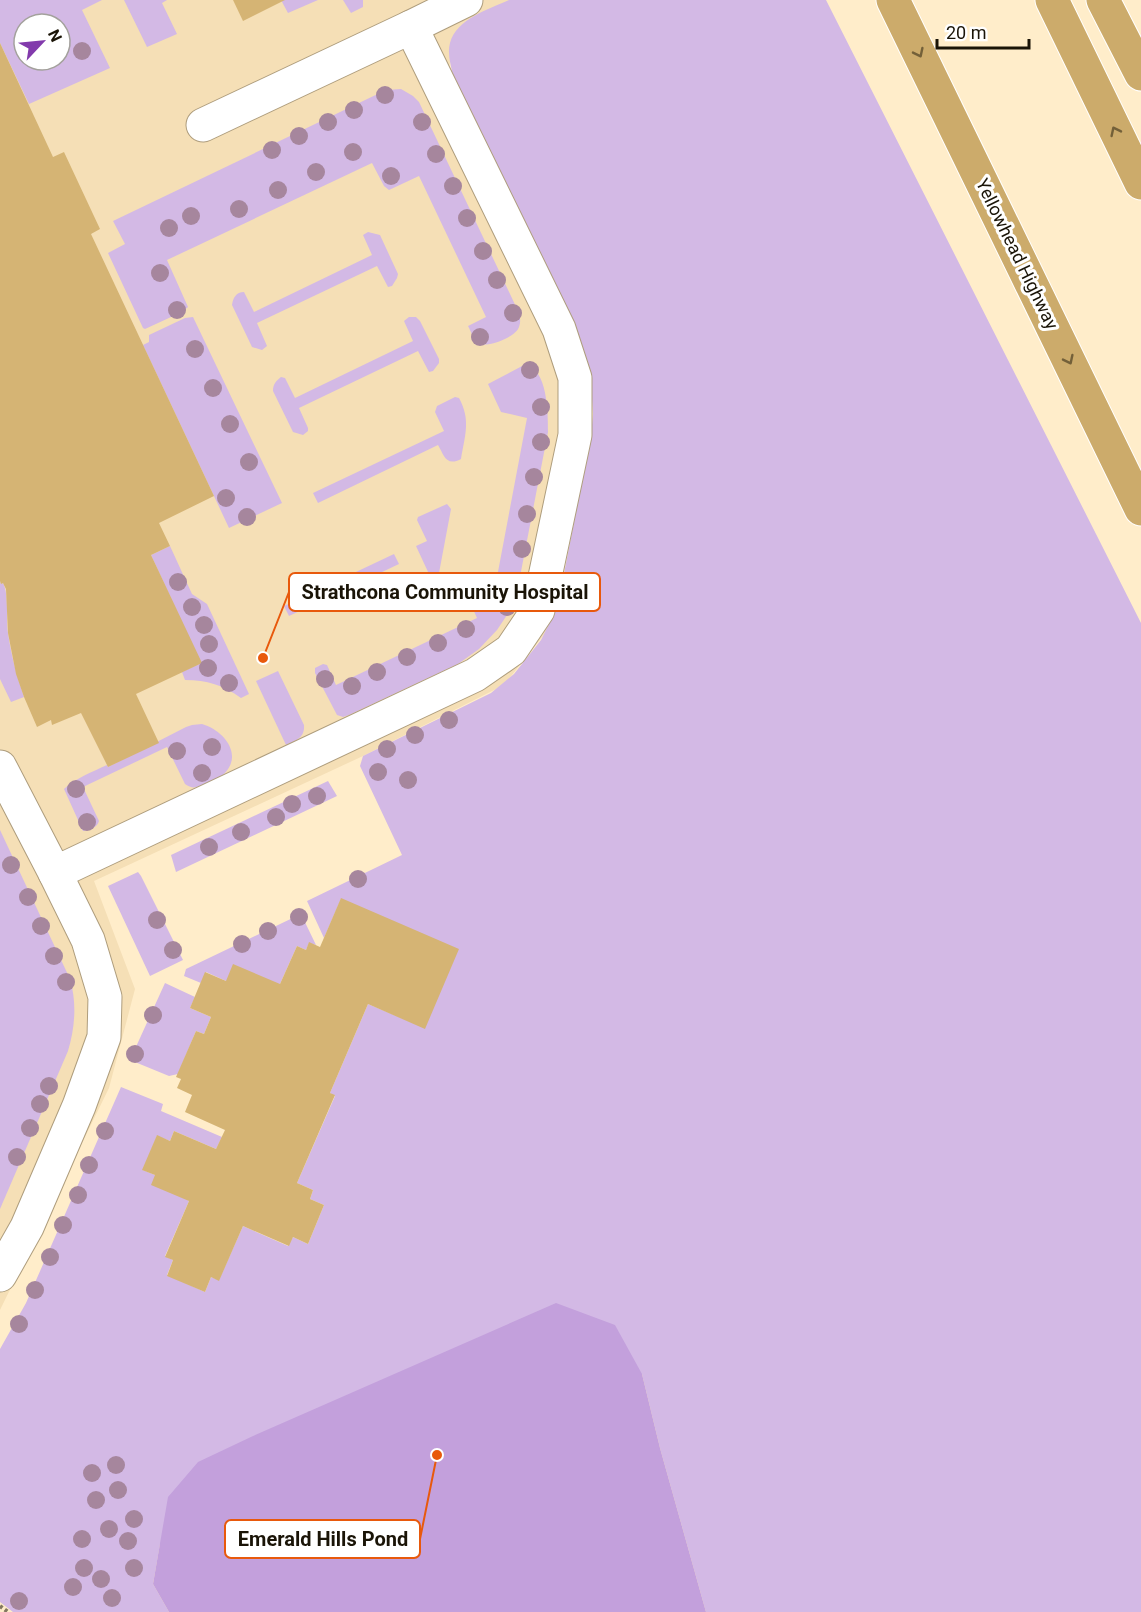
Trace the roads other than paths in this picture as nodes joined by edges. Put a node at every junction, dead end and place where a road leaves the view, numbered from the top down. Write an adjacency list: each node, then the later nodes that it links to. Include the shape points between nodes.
1 (466, 0): 5 (lane)
2 (893, 0): 9 (highway, Yellowhead Highway, one-way to 9)
3 (1052, 0): 8 (highway, one-way to 3)
4 (1103, 0): 6 (highway)
5 (411, 27): 7 (lane); 11 (lane, via 558,329 575,378 575,435 538,610 511,650 475,675)
6 (1141, 74)
7 (203, 125)
8 (1141, 183)
9 (1141, 509)
10 (0, 767): 11 (lane)
11 (55, 873): 12 (lane, via 88,940 105,997 104,1037 27,1227)
12 (0, 1275)

